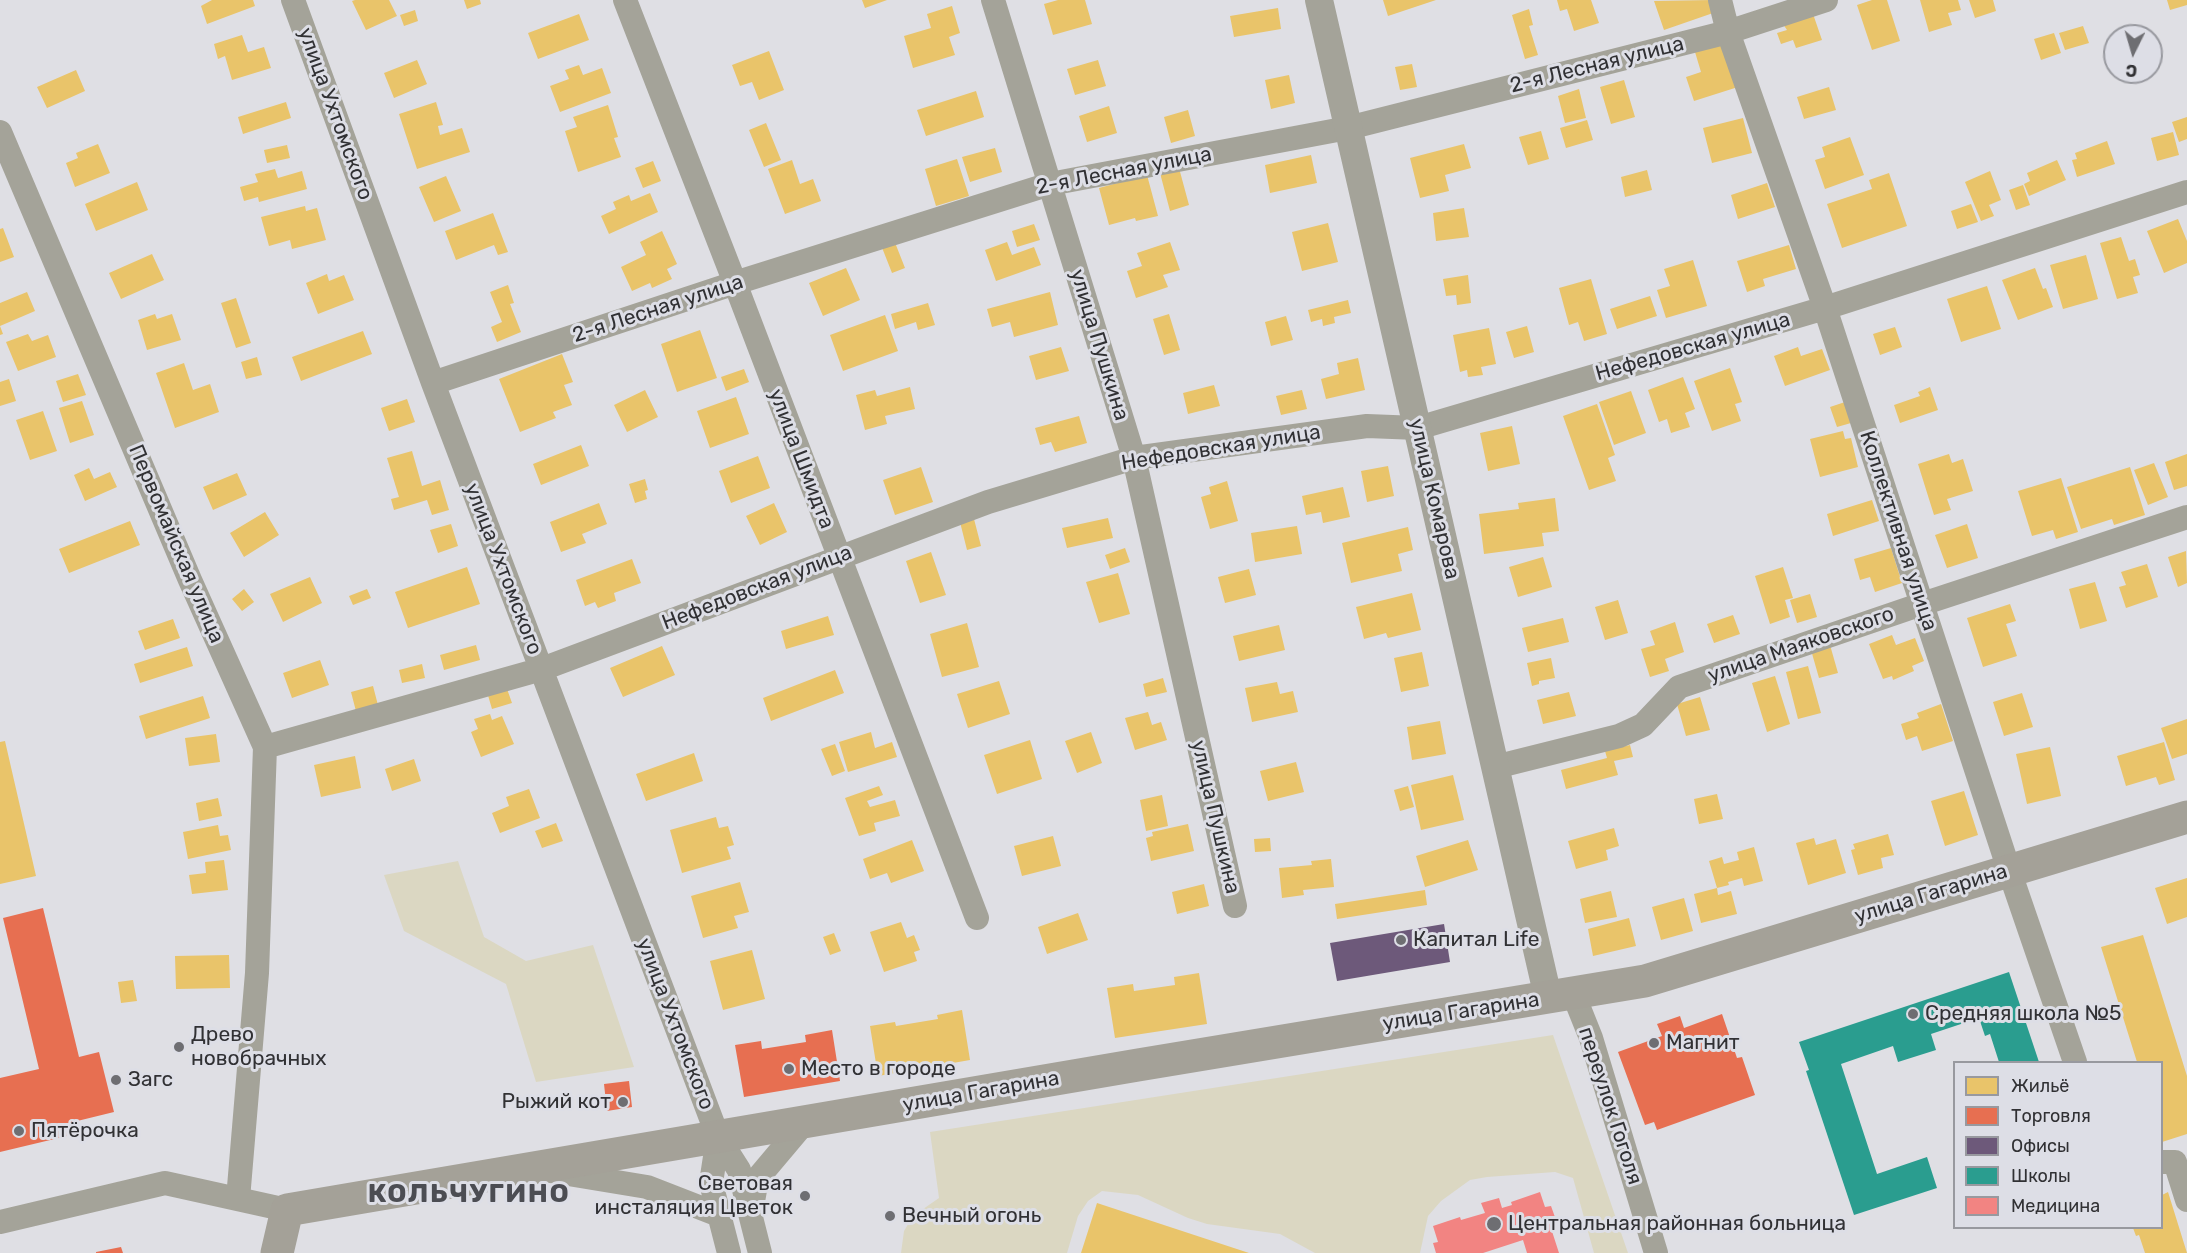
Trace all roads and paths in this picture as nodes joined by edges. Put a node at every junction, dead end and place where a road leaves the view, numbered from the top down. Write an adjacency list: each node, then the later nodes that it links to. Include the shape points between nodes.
1 (293, 0): 14 (street, улица Ухтомского)
2 (625, 0): 12 (street, улица Шмидта)
3 (993, 0): 10 (street, улица Пушкина)
4 (1319, 0): 8 (street, улица Комарова)
5 (1720, 0): 7 (street, Коллективная улица)
6 (1826, 0): 7 (street, 2-я Лесная улица)
7 (1728, 32): 8 (street, 2-я Лесная улица); 13 (street, Коллективная улица)
8 (1348, 128): 10 (street, 2-я Лесная улица); 15 (street, улица Комарова)
9 (0, 132): 21 (street, Первомайская улица)
10 (1050, 184): 12 (street, 2-я Лесная улица); 16 (street, улица Пушкина)
11 (2187, 192): 13 (street, Нефедовская улица)
12 (735, 283): 14 (street, 2-я Лесная улица); 18 (street, улица Шмидта)
13 (1825, 308): 15 (street, Нефедовская улица); 19 (street, Коллективная улица)
14 (433, 383): 20 (street, улица Ухтомского)
15 (1418, 428): 16 (street, Нефедовская улица, via 1367,426); 22 (street, улица Комарова)
16 (1134, 458): 18 (street, Нефедовская улица, via 988,502); 25 (street, улица Пушкина)
17 (2187, 517): 19 (street, улица Маяковского)
18 (838, 557): 20 (street, Нефедовская улица); 26 (street, улица Шмидта)
19 (1922, 604): 22 (street, улица Маяковского, via 1679,687 1643,725 1618,736); 24 (street, Коллективная улица)
20 (542, 669): 21 (street, Нефедовская улица); 30 (street, улица Ухтомского)
21 (265, 747): 33 (street, Первомайская улица, via 257,973)
22 (1495, 767): 27 (street, улица Комарова)
23 (2187, 817): 24 (main road, улица Гагарина)
24 (2009, 870): 27 (main road, улица Гагарина, via 1645,981); 28 (street, Коллективная улица)
25 (1235, 906)
26 (977, 918)
27 (1560, 995): 29 (main road, улица Гагарина); 42 (street, переулок Гоголя, via 1591,1038)
28 (2075, 1061)
29 (805, 1122): 30 (main road, улица Гагарина); 37 (street, via 757,1179)
30 (718, 1137): 32 (main road, улица Гагарина); 36 (street, via 711,1183); 37 (street, улица Ухтомского, via 739,1170)
31 (2163, 1162): 34 (street, via 2175,1162)
32 (533, 1168): 35 (main road, улица Гагарина); 36 (street, via 647,1187)
33 (238, 1199): 35 (street); 38 (street, via 165,1183)
34 (2187, 1200)
35 (287, 1210): 39 (main road)
36 (719, 1215): 40 (street)
37 (750, 1215): 41 (street, улица Ухтомского)
38 (0, 1222)
39 (278, 1253)
40 (729, 1253)
41 (760, 1253)
42 (1656, 1253)

